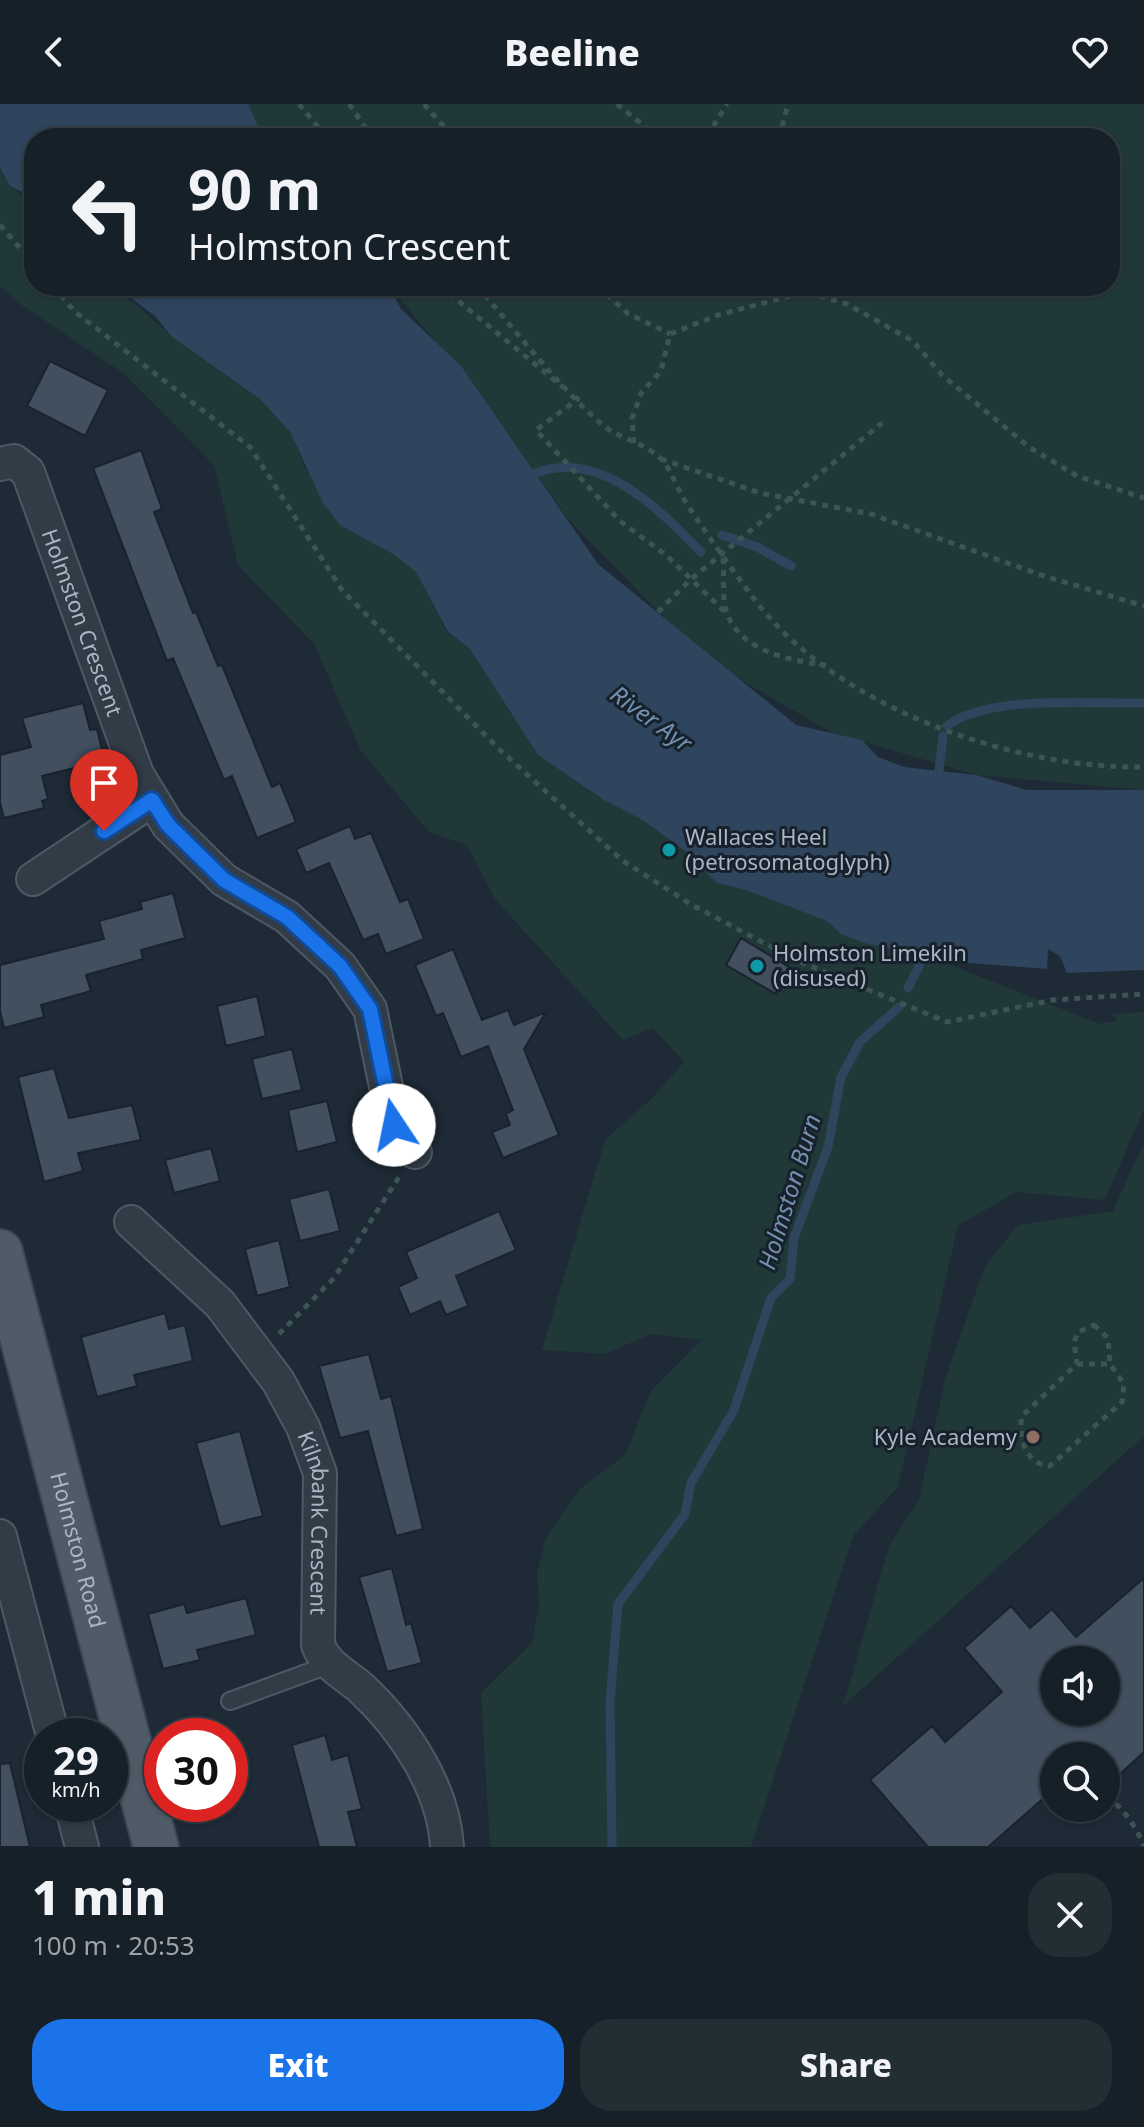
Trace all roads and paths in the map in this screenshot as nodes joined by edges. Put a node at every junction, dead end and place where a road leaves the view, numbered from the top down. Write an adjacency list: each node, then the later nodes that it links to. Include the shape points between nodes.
1 (299, 104): 7 (path)
2 (349, 104): 8 (path)
3 (424, 104): 9 (path)
4 (617, 104): 10 (path)
5 (727, 104): 11 (path)
6 (788, 104): 12 (path)
7 (319, 128)
8 (366, 128)
9 (445, 128)
10 (647, 128)
11 (709, 128)
12 (782, 128)
13 (0, 225): 14 (path)
14 (24, 253)
15 (61, 296): 38 (path, via 250,447 342,590 500,750 623,861 798,961 947,1022 1053,1000)
16 (452, 296): 22 (path)
17 (486, 296): 22 (path)
18 (609, 296): 21 (path, via 627,313)
19 (791, 296): 21 (path)
20 (820, 296): 27 (path, via 847,304 913,341 942,375 1041,455 1077,476)
21 (670, 334): 24 (path, via 661,371 636,406)
22 (578, 399): 24 (path, via 600,423); 30 (path, via 536,430 620,521)
23 (882, 423): 28 (path)
24 (634, 443): 25 (path)
25 (661, 459): 28 (path); 29 (path)
26 (0, 464): 36 (street, Holmston Crescent, via 14,461 28,472 137,774)
27 (1144, 498)
28 (790, 499): 29 (path); 31 (path, via 871,514)
29 (723, 554): 30 (path); 33 (path); 34 (path, via 757,603)
30 (690, 580): 32 (path); 33 (path)
31 (1144, 606)
32 (658, 612)
33 (727, 614): 34 (path, via 741,638 794,661)
34 (827, 666): 35 (path, via 889,705 980,743 1098,767)
35 (1144, 767)
36 (152, 800): 37 (street); 39 (street, Holmston Crescent, via 168,825 224,880 287,917 340,966 370,1009 394,1125)
37 (33, 879)
38 (1144, 994)
39 (415, 1152): 43 (path, via 334,1278)
40 (131, 1222): 43 (street, Kilnbank Crescent, via 220,1304)
41 (0, 1252): 42 (main road, Holmston Road)
42 (12, 1349): 54 (main road, Holmston Road)
43 (259, 1354): 47 (street, Kilnbank Crescent, via 303,1427 320,1473 318,1645)
44 (1077, 1364): 45 (path); 45 (path, via 1078,1332 1094,1325 1108,1338); 45 (path, via 1022,1416 1020,1437 1043,1466 1050,1466 1122,1402 1124,1384)
45 (1110, 1364)
46 (0, 1536): 49 (street)
47 (331, 1664): 48 (lane); 55 (street, via 392,1722 427,1776 440,1804)
48 (230, 1701)
49 (48, 1718)
50 (1120, 1808): 52 (path)
51 (76, 1822): 53 (street)
52 (1144, 1846)
53 (82, 1847)
54 (156, 1847)
55 (447, 1847)

